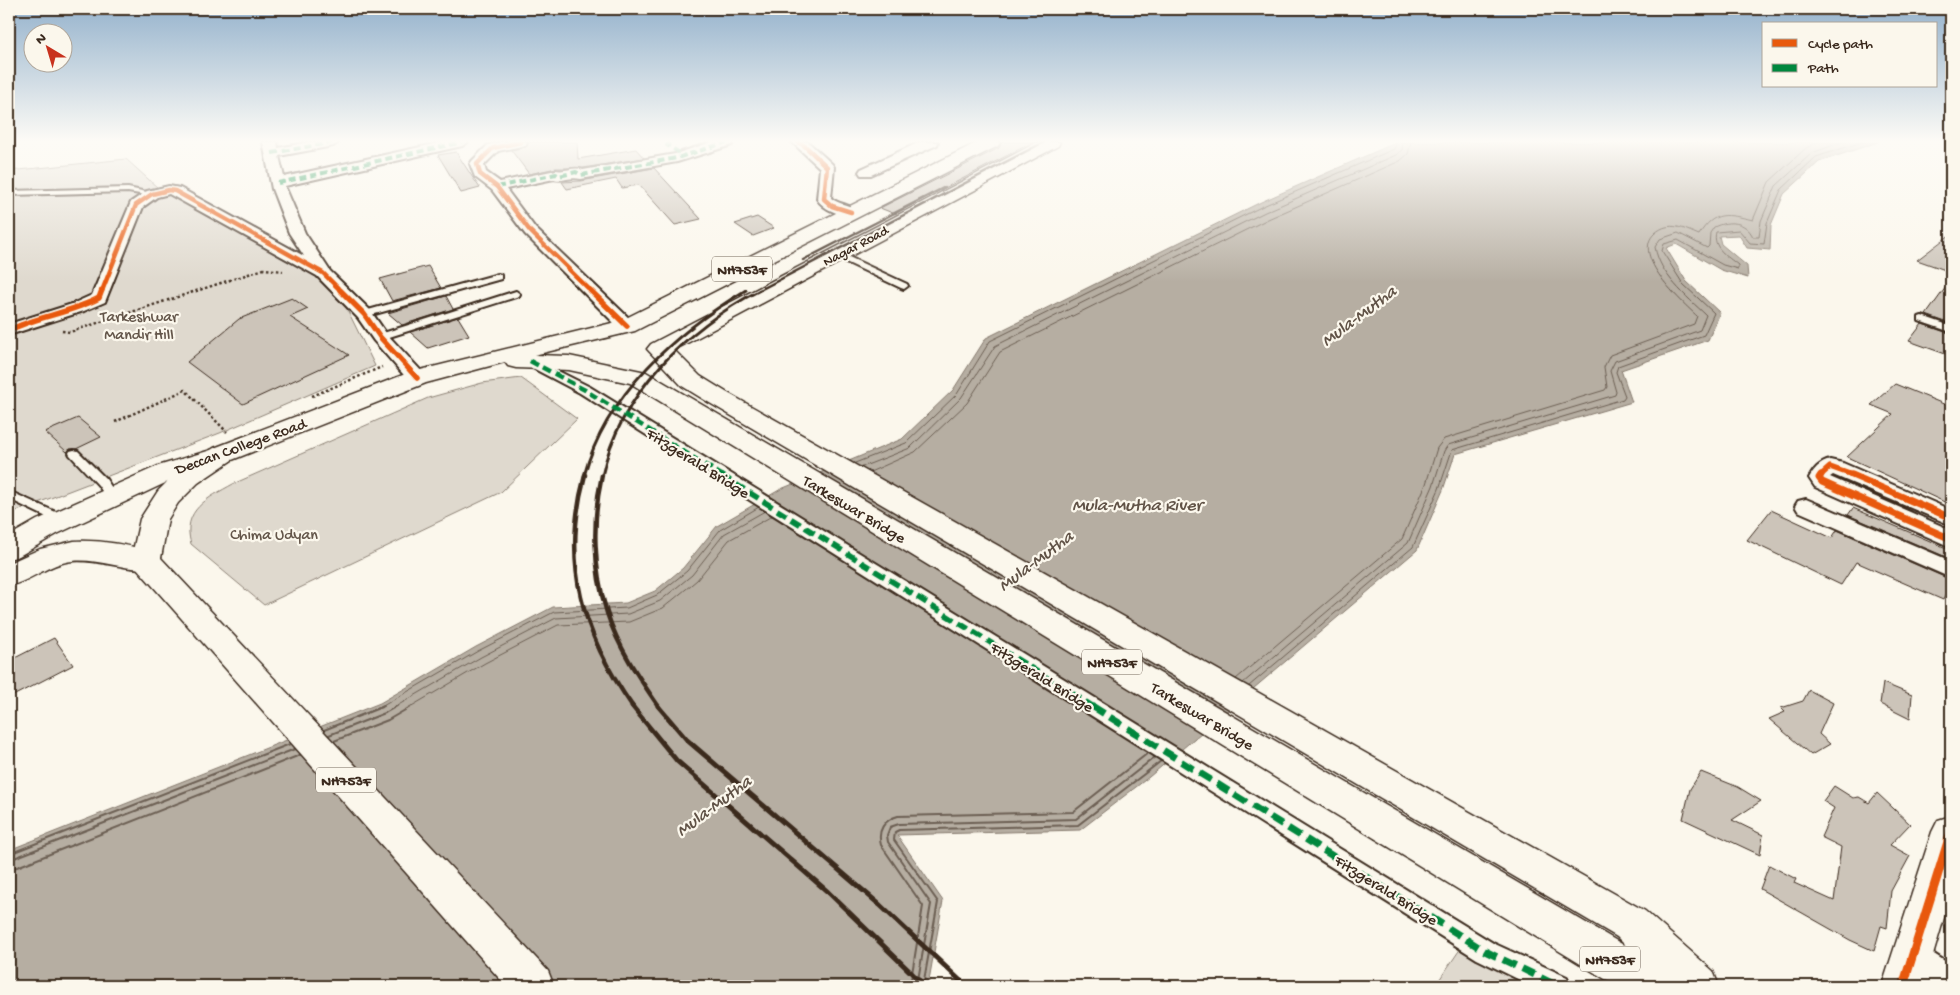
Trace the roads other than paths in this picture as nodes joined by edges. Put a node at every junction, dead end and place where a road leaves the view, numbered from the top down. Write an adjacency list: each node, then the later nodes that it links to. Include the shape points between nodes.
1 (280, 188): 10 (street, via 297,233)
2 (499, 188): 16 (street, via 530,231)
3 (825, 188): 8 (street, via 824,199 832,206)
4 (896, 188): 8 (main road, Nagar Road / NH753F)
5 (962, 188): 9 (main road, Nagar Road / NH753F)
6 (9, 193): 7 (lane, via 128,190)
7 (152, 194): 10 (street, via 176,191); 17 (street, via 136,204 132,211 99,298)
8 (851, 212): 16 (main road, Nagar Road / NH753F)
9 (836, 254): 12 (lane); 20 (main road, Nagar Road / NH753F)
10 (323, 274): 14 (street)
11 (498, 277): 14 (lane)
12 (904, 286)
13 (516, 294): 19 (lane)
14 (364, 314): 19 (street)
15 (1922, 319): 18 (lane)
16 (627, 326): 20 (main road, NH753F); 22 (main road, Nagar Road / NH753F)
17 (14, 327)
18 (1951, 328)
19 (380, 337): 23 (street)
20 (659, 349): 24 (main road, NH753F)
21 (530, 361): 22 (main road); 24 (main road, NH753F, via 569,363 638,378); 41 (street, Fitzgerald Bridge, via 584,390 1485,951)
22 (480, 362): 23 (main road, Deccan College Road / NH753F)
23 (417, 378): 25 (main road, Deccan College Road / NH753F)
24 (681, 395): 37 (main road, Tarkeswar Bridge / NH753F); 37 (main road, Tarkeswar Bridge, via 717,397)
25 (232, 450): 28 (main road, Deccan College Road, via 167,472); 34 (main road, NH753F, via 188,478 168,497 154,520)
26 (74, 453): 28 (lane)
27 (9, 495): 30 (lane)
28 (112, 497): 30 (main road, Deccan College Road)
29 (1951, 518): 31 (street, via 1836,468 1830,467 1819,478)
30 (62, 520): 33 (main road, Deccan College Road)
31 (1951, 539)
32 (1951, 546): 35 (street, via 1810,497)
33 (13, 563): 34 (main road, Deccan College Road, via 66,552 95,552)
34 (153, 567): 40 (main road, NH753F)
35 (1951, 570)
36 (1948, 856): 38 (main road)
37 (1546, 898): 42 (main road, NH753F, via 1619,965); 43 (main road, via 1631,924)
38 (1908, 972): 39 (street)
39 (1951, 983)
40 (533, 986)
41 (1558, 986)
42 (1690, 986)
43 (1698, 986)

